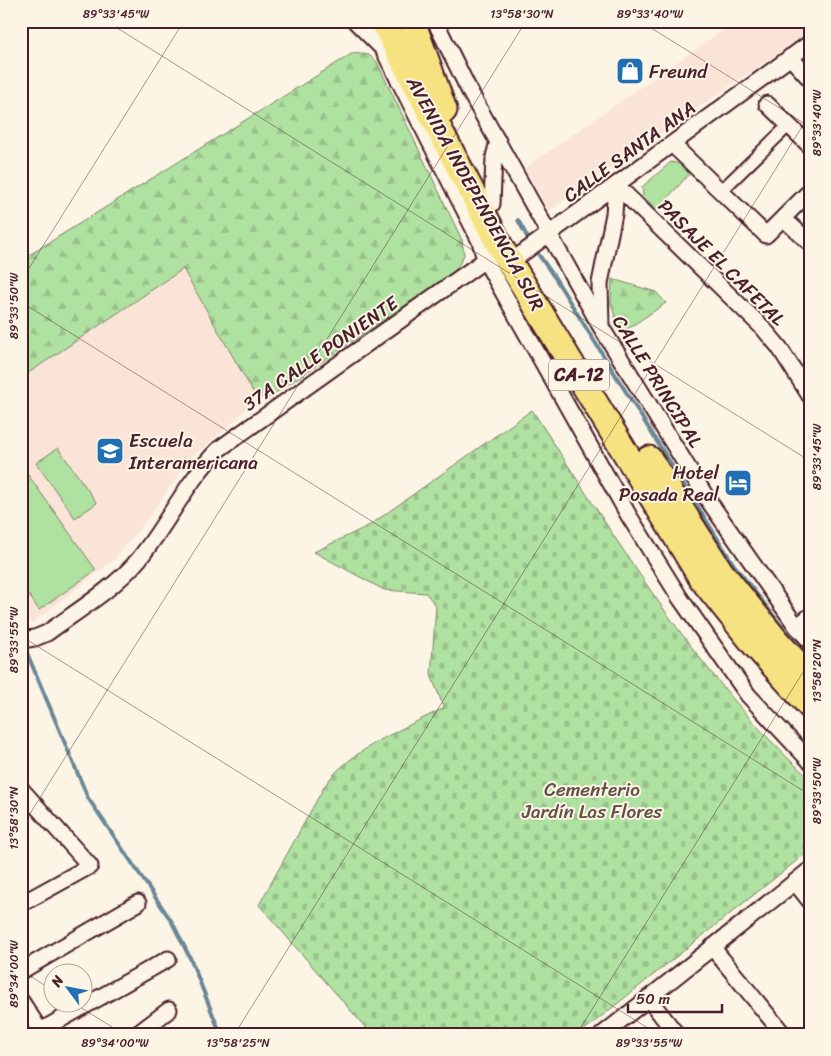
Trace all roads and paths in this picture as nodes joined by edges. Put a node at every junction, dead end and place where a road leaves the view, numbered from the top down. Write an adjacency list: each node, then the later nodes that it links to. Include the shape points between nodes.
1 (383, 21): 20 (highway, AVENIDA INDEPENDENCIA SUR / CA-12)
2 (412, 21): 16 (highway, AVENIDA INDEPENDENCIA SUR / CA-12, via 445,113)
3 (435, 21): 11 (street, CALLE PRINCIPAL)
4 (356, 22): 20 (street, via 383,49 480,241)
5 (810, 43): 6 (street, CALLE SANTA ANA)
6 (790, 58): 7 (street); 12 (street, CALLE SANTA ANA)
7 (810, 79)
8 (767, 104): 9 (street)
9 (789, 126): 10 (street); 15 (street)
10 (807, 139)
11 (498, 141): 16 (street); 18 (street, CALLE PRINCIPAL)
12 (672, 144): 13 (street, CALLE SANTA ANA); 15 (street)
13 (616, 185): 18 (street, CALLE SANTA ANA); 21 (street, via 614,214 600,282); 22 (street, PASAJE EL CAFETAL, via 763,328)
14 (810, 190): 17 (street)
15 (721, 191): 17 (street, via 766,235)
16 (492, 204): 20 (highway, AVENIDA INDEPENDENCIA SUR / CA-12)
17 (783, 218): 19 (street)
18 (548, 236): 20 (street, CALLE SANTA ANA); 21 (street, CALLE PRINCIPAL)
19 (810, 243)
20 (502, 254): 25 (street, 37A CALLE PONIENTE, via 219,449 193,477 137,561 47,633); 27 (highway, AVENIDA INDEPENDENCIA SUR / CA-12, via 720,571); 28 (highway, AVENIDA INDEPENDENCIA SUR / CA-12, via 702,579); 29 (street, via 629,516 680,598 748,695)
21 (601, 327): 24 (street, CALLE PRINCIPAL, via 708,500)
22 (810, 396)
23 (810, 616): 24 (street)
24 (797, 627): 26 (street, CALLE PRINCIPAL)
25 (21, 640)
26 (810, 641)
27 (810, 678)
28 (810, 706)
29 (810, 761)
30 (21, 789): 35 (street, via 90,866)
31 (810, 870): 32 (street)
32 (795, 882): 33 (street); 36 (street)
33 (810, 901)
34 (138, 903): 38 (street)
35 (21, 904)
36 (712, 947): 39 (street); 46 (street)
37 (168, 959): 42 (street)
38 (21, 971)
39 (648, 998): 44 (street); 45 (street)
40 (21, 1001): 42 (street)
41 (169, 1010): 43 (street)
42 (39, 1033)
43 (144, 1033)
44 (602, 1035)
45 (677, 1035)
46 (784, 1035)

